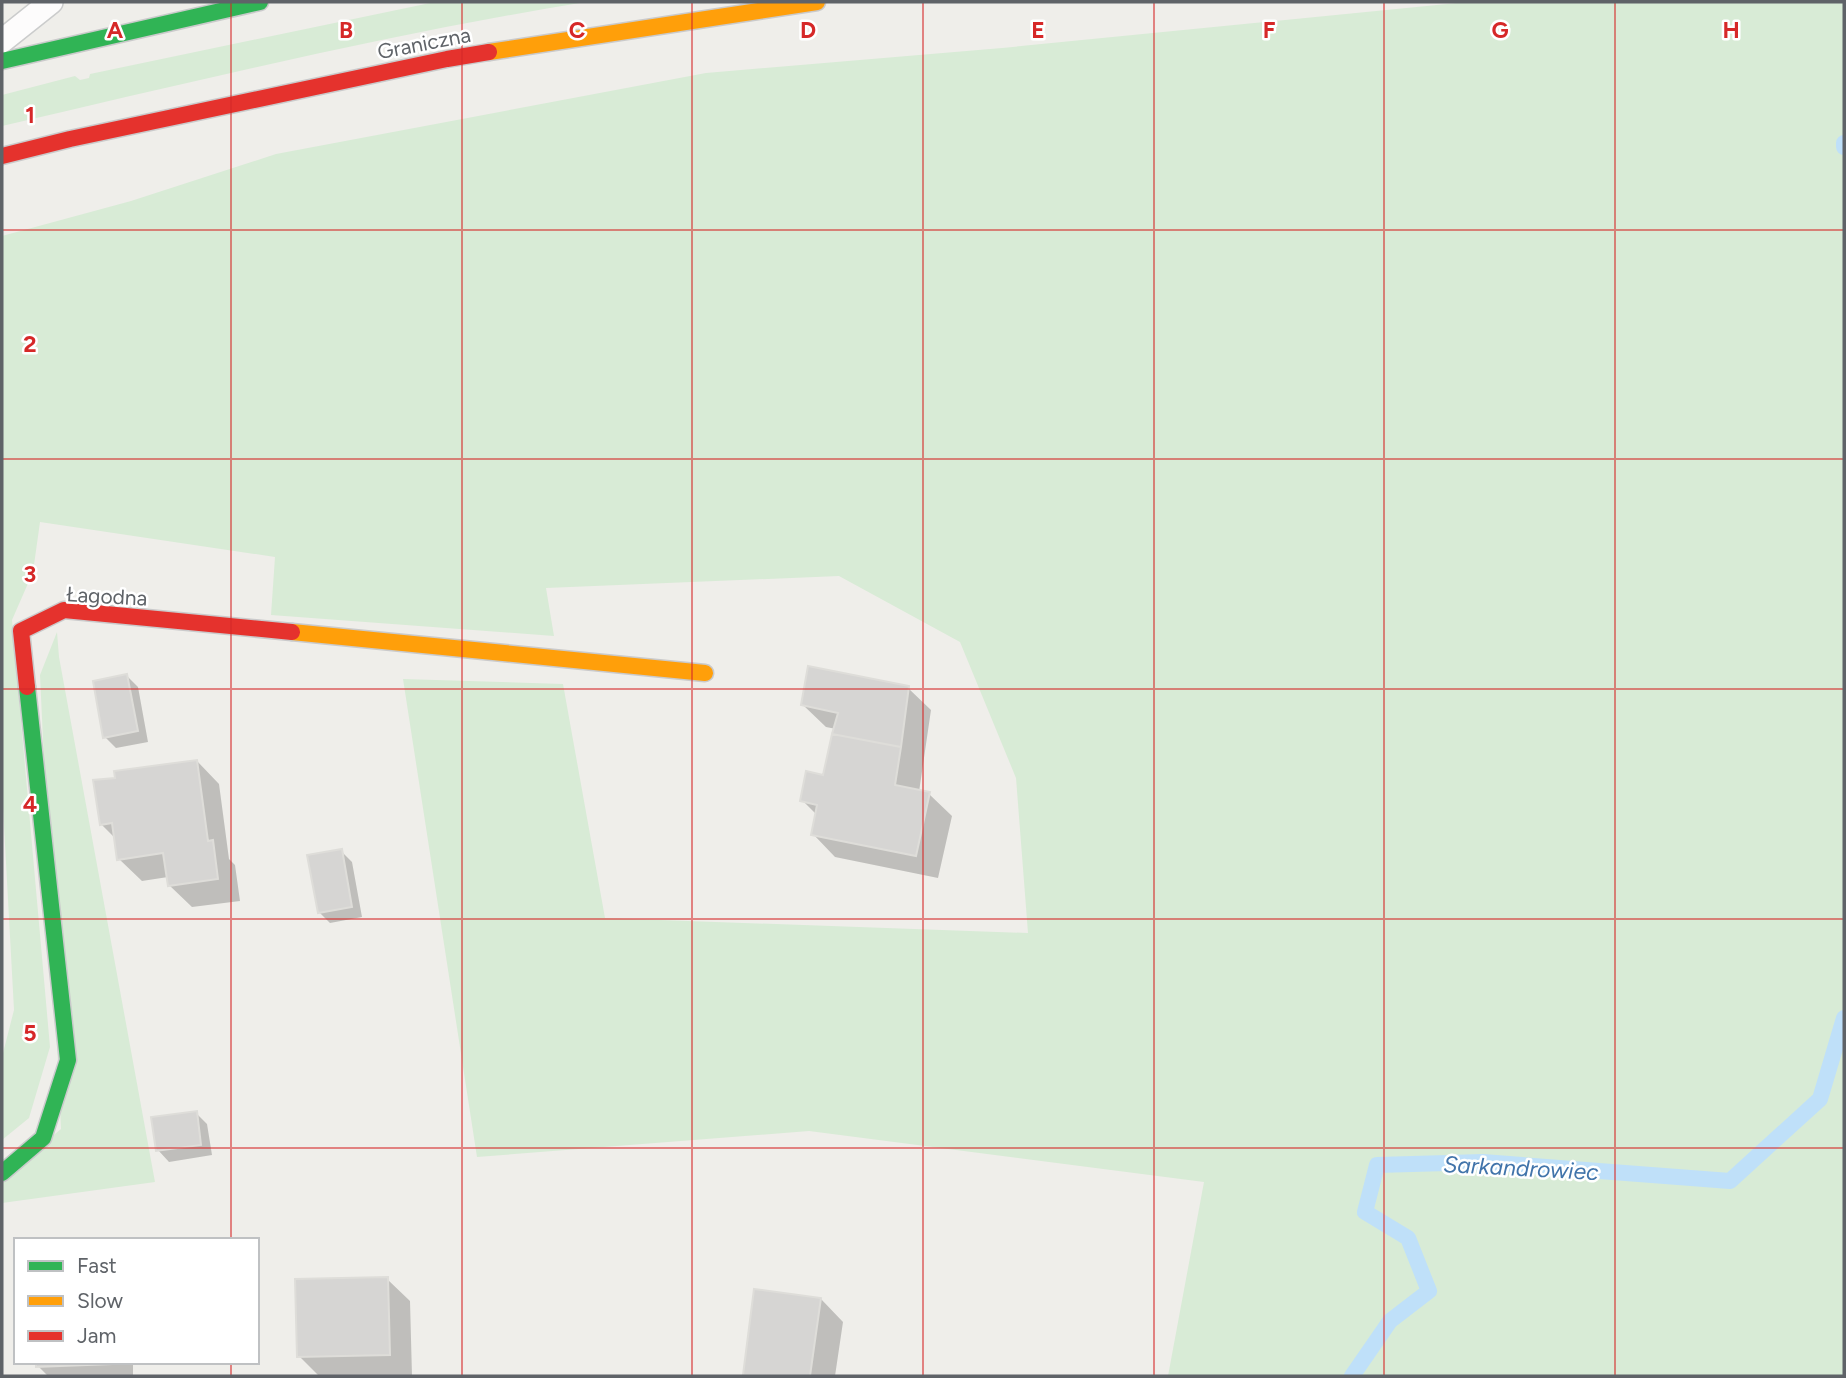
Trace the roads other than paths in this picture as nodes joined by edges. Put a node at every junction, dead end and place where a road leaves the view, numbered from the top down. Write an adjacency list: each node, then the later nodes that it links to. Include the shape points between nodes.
1 (51, 2): 4 (lane)
2 (260, 2): 5 (main road)
3 (817, 2): 6 (main road, Graniczna, via 447,59)
4 (2, 41)
5 (2, 61)
6 (2, 156)
7 (705, 673): 8 (main road, Łagodna, via 64,610 21,631 68,1060 43,1138)
8 (2, 1173)

